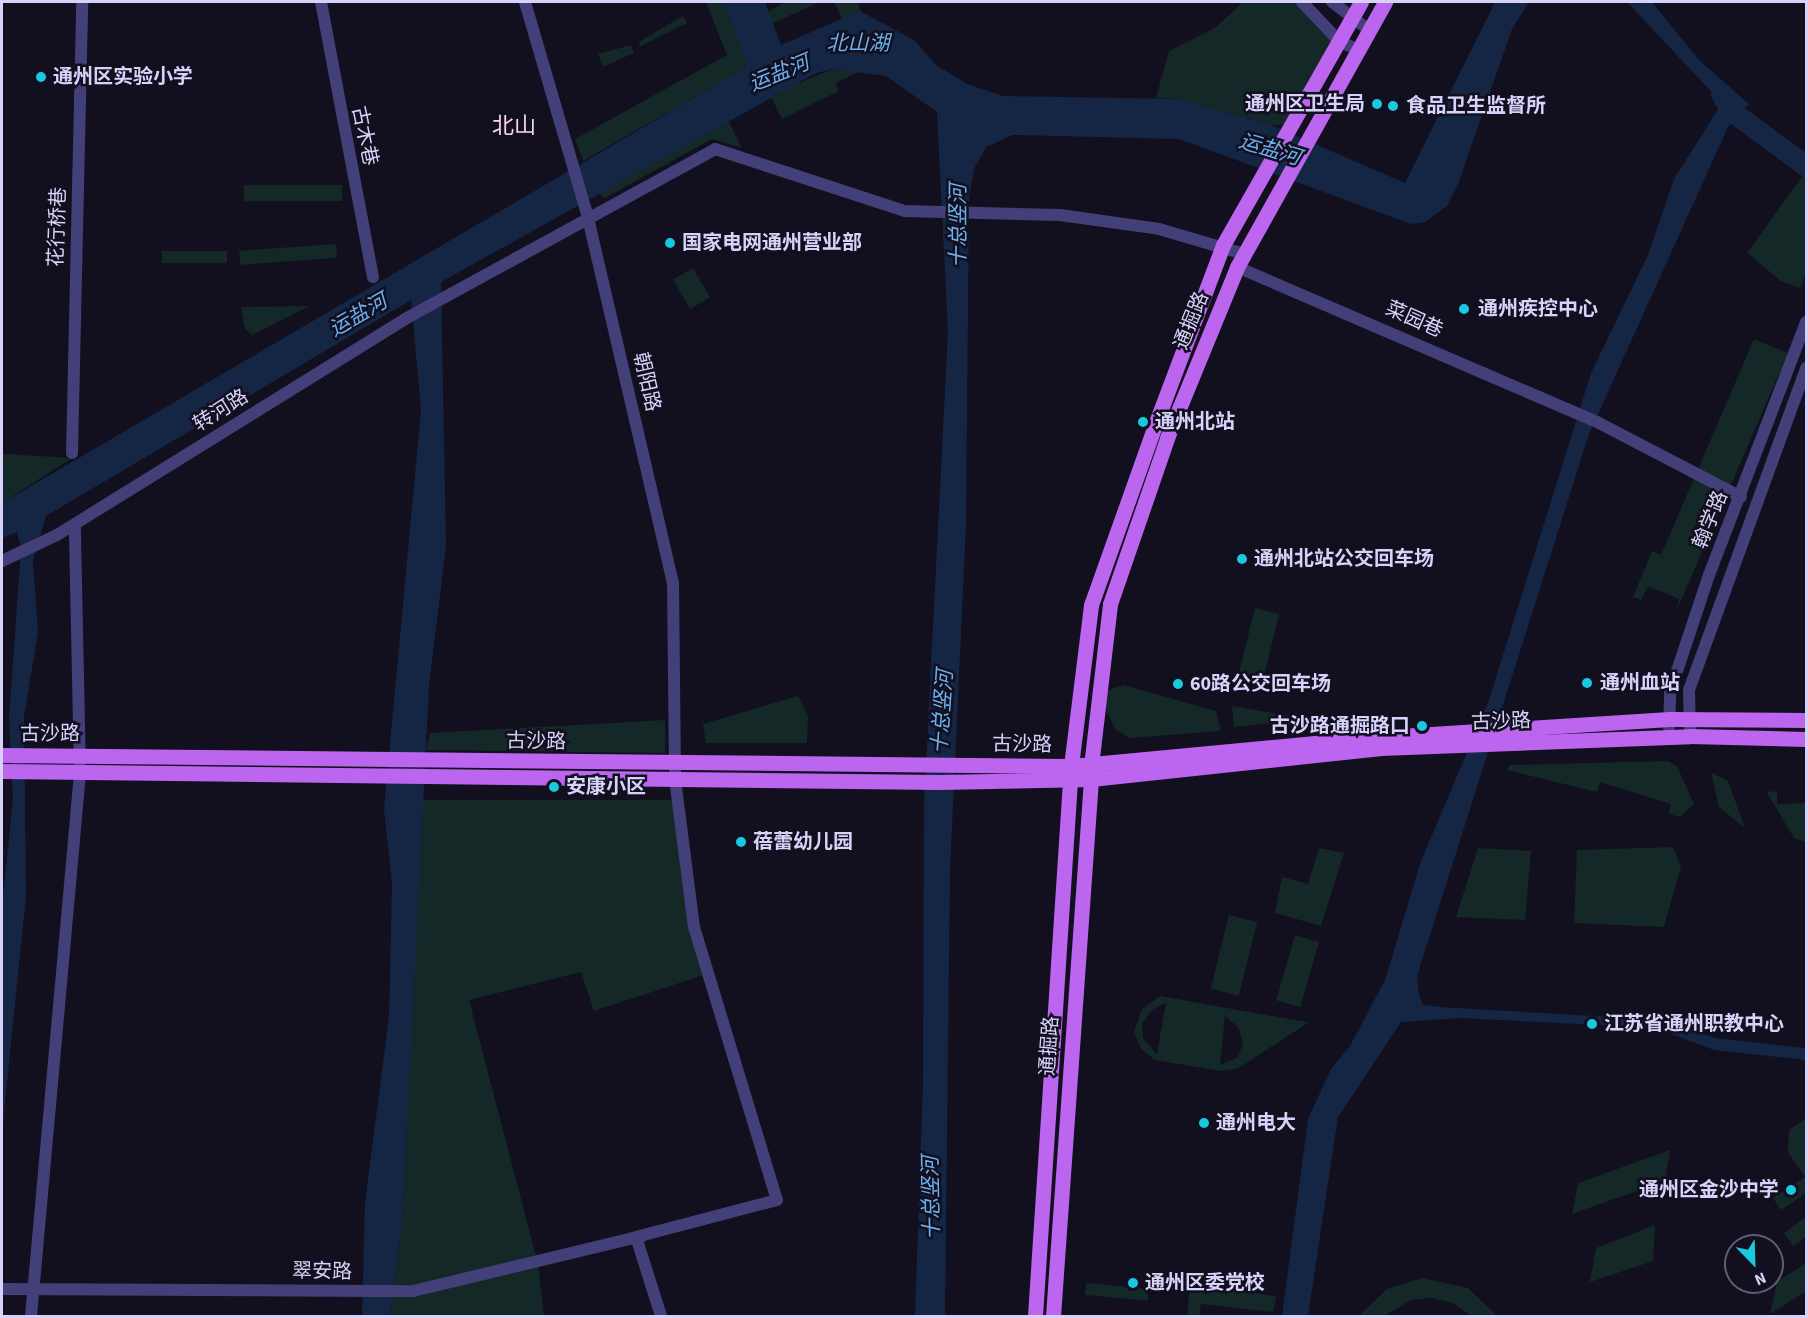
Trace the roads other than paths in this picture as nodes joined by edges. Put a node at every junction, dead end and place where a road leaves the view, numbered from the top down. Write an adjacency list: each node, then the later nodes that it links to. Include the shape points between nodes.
1 (82, 2): 18 (street, 花行桥巷)
2 (321, 2): 15 (street, 古木巷)
3 (525, 2): 12 (street, 朝阳路)
4 (1302, 2): 10 (street)
5 (1332, 2): 8 (street)
6 (1361, 2): 8 (main road)
7 (1385, 2): 9 (main road)
8 (1351, 20): 9 (street); 10 (main road)
9 (1369, 30): 11 (main road)
10 (1340, 41): 11 (street); 13 (main road, 通掘路)
11 (1360, 51): 14 (main road, 通掘路)
12 (586, 212): 13 (street, 菜园巷, via 715,149 905,211 1060,215); 20 (street, 转河路); 32 (street, 朝阳路, via 673,583)
13 (1223, 245): 14 (street, 菜园巷); 35 (main road, 通掘路, via 1091,605)
14 (1241, 261): 19 (street, 菜园巷, via 1599,423); 33 (main road, 通掘路, via 1152,482 1110,604)
15 (373, 277)
16 (1806, 322): 19 (street, 翰学路)
17 (1806, 368): 23 (street, 翰学路, via 1689,690)
18 (72, 453)
19 (1741, 497): 22 (street, 翰学路, via 1670,692)
20 (75, 524): 21 (street, 转河路); 29 (street)
21 (4, 561)
22 (1670, 719): 23 (main road, 古沙路); 26 (street, 翰学路); 33 (main road, 古沙路, via 1368,738)
23 (1690, 719): 24 (main road, 古沙路); 25 (street, 翰学路)
24 (1806, 720)
25 (1690, 736): 26 (main road, 古沙路); 27 (main road, 古沙路)
26 (1669, 737): 33 (main road, 古沙路, via 1381,748)
27 (1806, 739)
28 (2, 755): 29 (main road, 古沙路)
29 (81, 755): 30 (main road, 古沙路); 34 (street)
30 (368, 768): 32 (main road, 古沙路); 34 (main road, 古沙路)
31 (2, 771): 34 (main road, 古沙路)
32 (675, 772): 35 (main road, 古沙路, via 973,765); 35 (main road, 古沙路, via 905,782 975,782); 36 (street, 朝阳路, via 694,927)
33 (1091, 772): 35 (main road); 43 (main road, 通掘路)
34 (80, 773): 39 (street)
35 (1070, 773): 42 (main road, 通掘路)
36 (777, 1200): 37 (street, 翠安路)
37 (636, 1237): 39 (street, 翠安路, via 414,1291); 41 (street)
38 (2, 1289): 39 (street, 翠安路)
39 (31, 1290): 40 (street)
40 (31, 1317)
41 (661, 1317)
42 (1035, 1317)
43 (1053, 1317)

